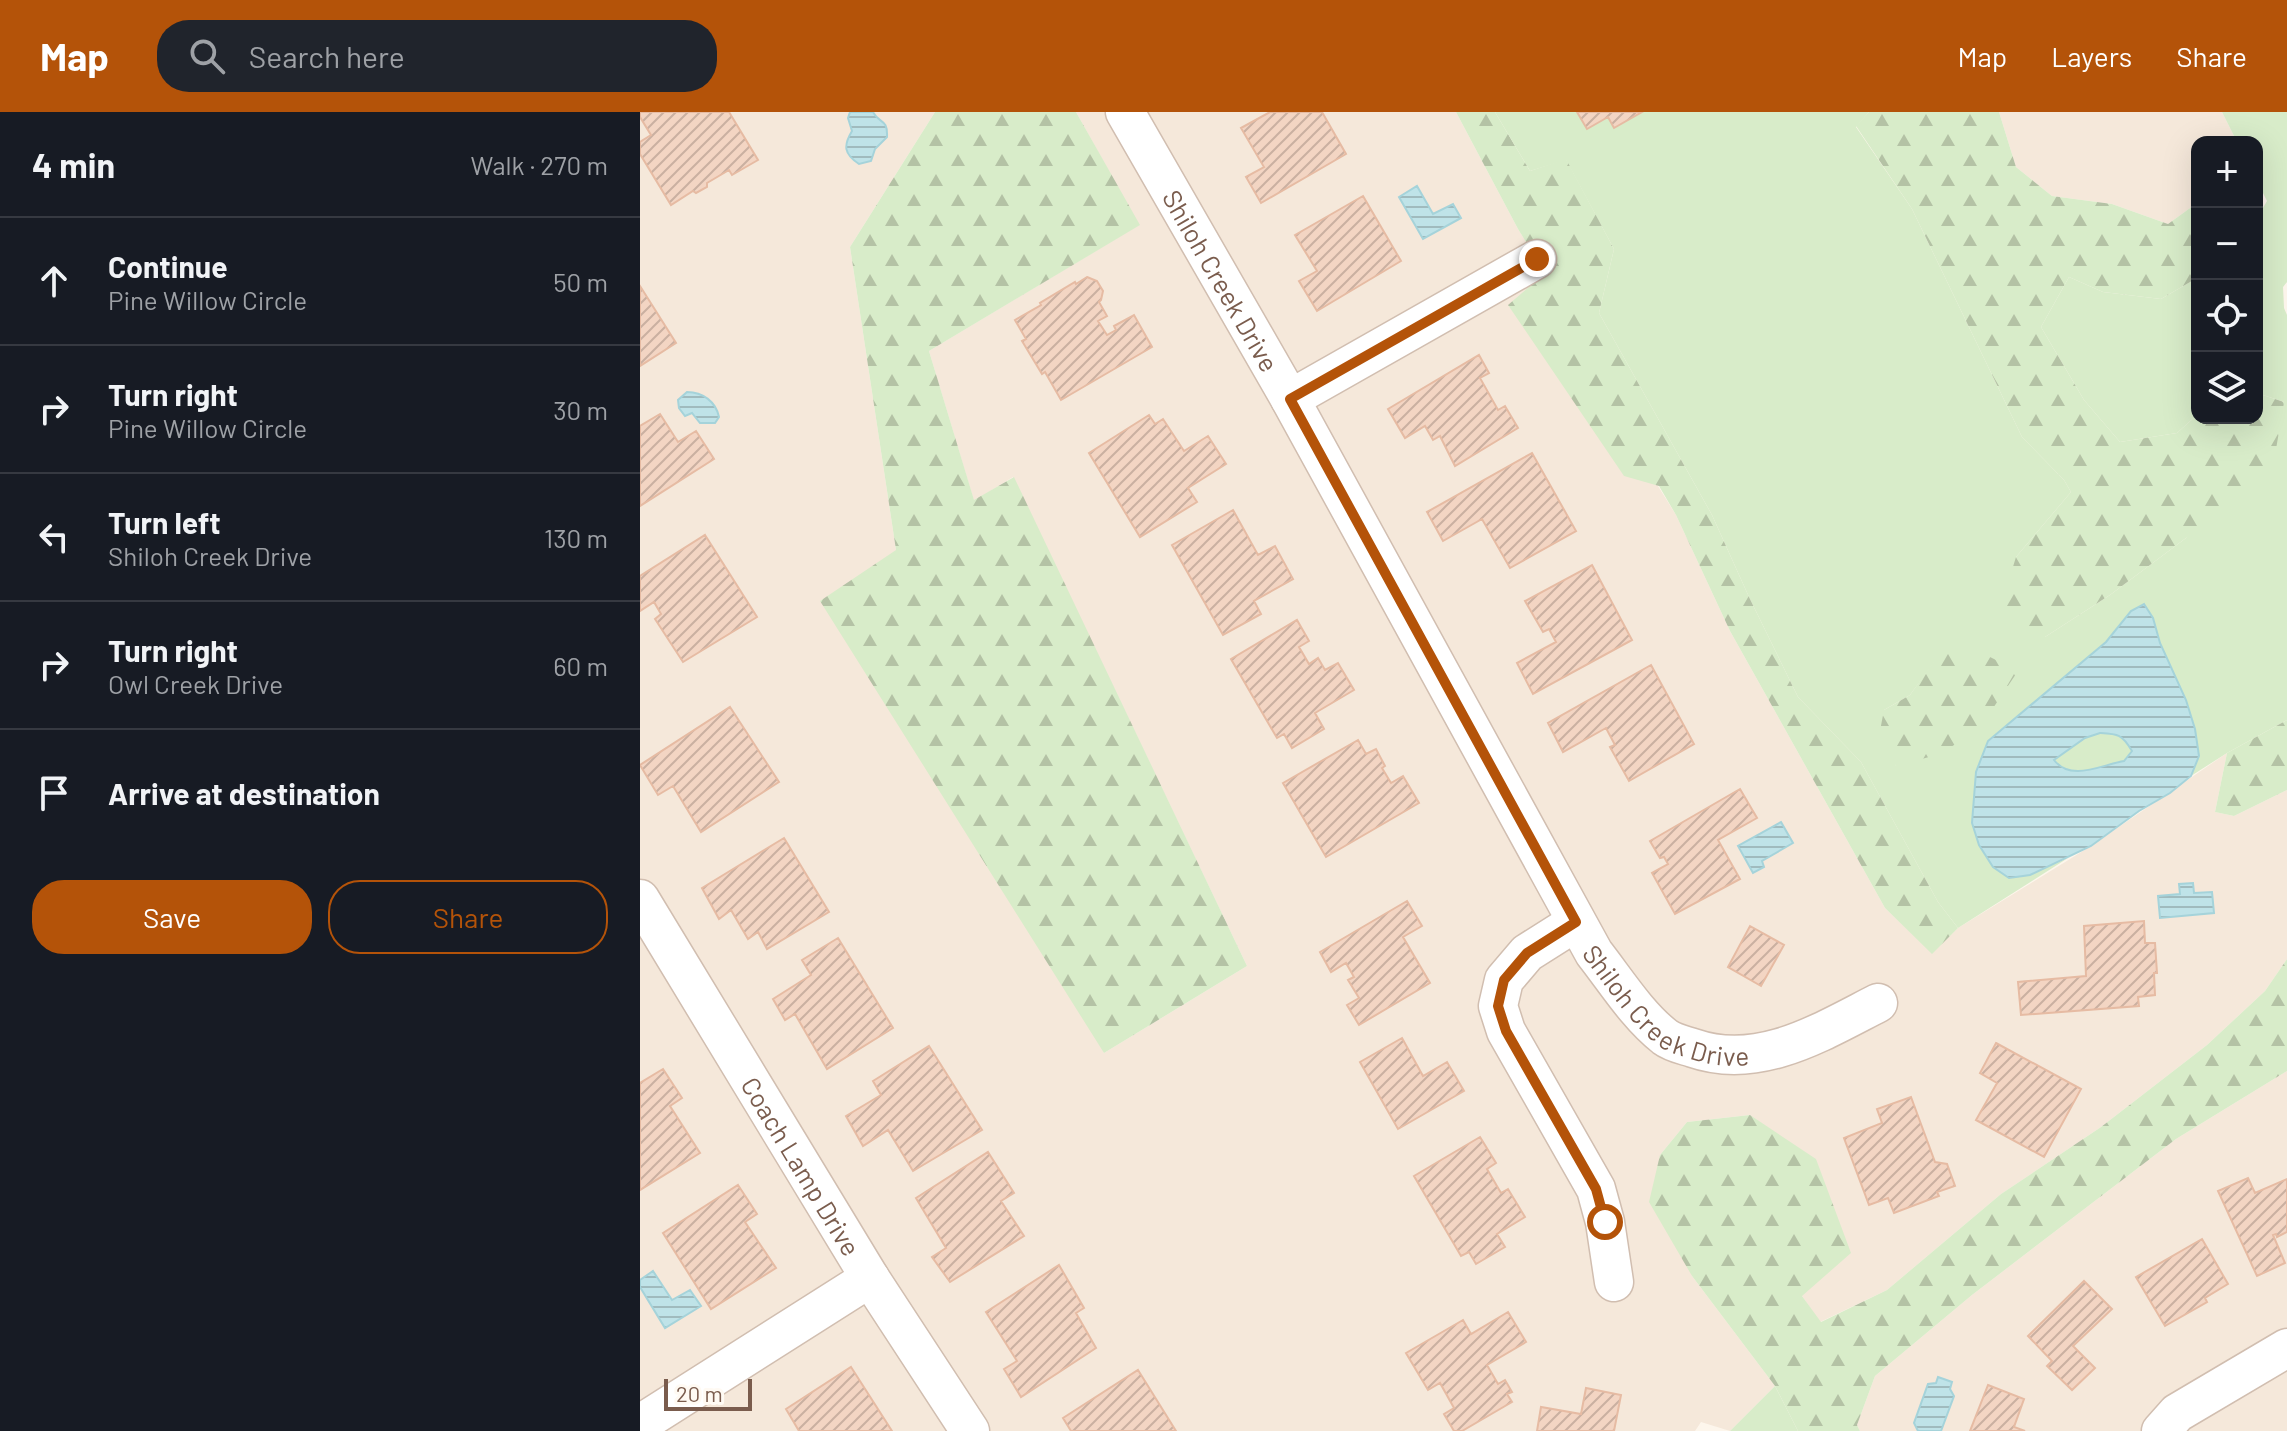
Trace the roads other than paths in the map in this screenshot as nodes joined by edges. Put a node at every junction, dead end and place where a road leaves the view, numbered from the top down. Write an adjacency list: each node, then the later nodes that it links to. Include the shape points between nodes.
1 (1125, 112): 3 (street, Shiloh Creek Drive)
2 (1537, 259): 3 (street)
3 (1290, 399): 5 (street, Shiloh Creek Drive)
4 (640, 899): 7 (street, Coach Lamp Drive)
5 (1576, 922): 6 (street, Shiloh Creek Drive, via 1635,1007 1667,1039 1710,1054 1752,1055 1800,1042); 8 (street, via 1527,953 1504,980 1498,1006 1506,1031 1596,1189)
6 (1878, 1003)
7 (870, 1278): 10 (street); 11 (street, Coach Lamp Drive)
8 (1614, 1282)
9 (2287, 1348): 12 (street, via 2177,1413)
10 (640, 1424)
11 (970, 1431)
12 (2161, 1431)

